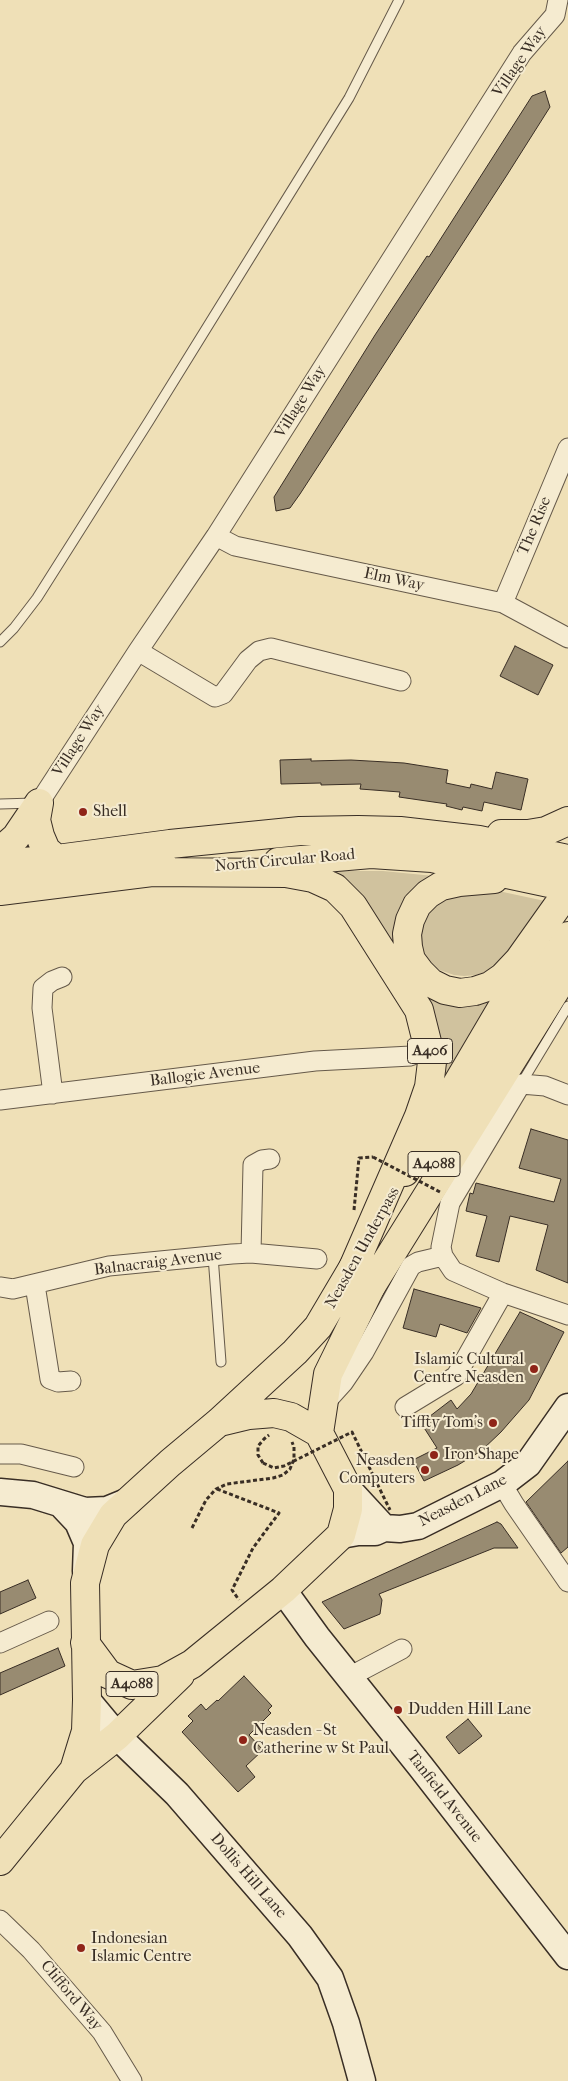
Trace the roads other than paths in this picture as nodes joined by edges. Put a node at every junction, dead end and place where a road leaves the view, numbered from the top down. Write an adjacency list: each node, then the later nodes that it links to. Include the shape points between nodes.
1 (399, 0): 7 (lane, via 350,98 37,598)
2 (560, 13): 4 (street, Village Way, via 522,53)
3 (568, 448): 5 (street, The Rise)
4 (216, 536): 5 (street, Elm Way, via 235,546); 8 (street, Village Way)
5 (503, 603): 6 (street, Elm Way)
6 (568, 638)
7 (0, 642)
8 (138, 651): 9 (street, via 215,697 223,694 259,650 271,648); 10 (street, Village Way)
9 (401, 681)
10 (39, 803): 11 (lane); 14 (main road, via 16,837); 15 (main road, via 36,820 40,836 46,850)
11 (0, 804)
12 (568, 821): 13 (main road, via 546,830 514,835)
13 (400, 830): 15 (main road, North Circular Road, via 300,831); 16 (main road, North Circular Road, via 479,840)
14 (0, 851)
15 (57, 859): 17 (main road, North Circular Road)
16 (565, 859)
17 (0, 864)
18 (149, 872): 19 (main road, North Circular Road / A406, via 371,854 432,858); 20 (main road, North Circular Road / A406); 35 (main road, A406, via 286,873 313,878 335,888 353,906 419,1010 432,1062 429,1087)
19 (558, 887): 19 (main road, via 494,879 441,886 417,905 410,920 407,934 411,960 431,983 452,991 475,992 490,986 519,960); 35 (main road, Neasden Underpass / A4088, via 438,1115)
20 (0, 891)
21 (568, 936): 35 (main road, Neasden Underpass / A4088, via 417,1194)
22 (568, 970): 35 (main road)
23 (62, 977): 27 (street, via 43,988 42,1008)
24 (568, 1006): 26 (lane)
25 (411, 1056): 27 (street, Ballogie Avenue, via 315,1061)
26 (521, 1084): 28 (street, via 545,1086); 33 (street, via 450,1202 441,1247)
27 (53, 1094): 29 (street, Ballogie Avenue)
28 (568, 1095)
29 (0, 1100)
30 (270, 1159): 31 (street, via 253,1165)
31 (251, 1253): 32 (street, Balnacraig Avenue); 34 (street, Balnacraig Avenue)
32 (213, 1256): 36 (street, Balnacraig Avenue, via 110,1266); 40 (lane)
33 (443, 1256): 38 (street, via 453,1271); 42 (street, via 411,1266 364,1352)
34 (317, 1259)
35 (360, 1282): 42 (main road, Neasden Underpass / A4088, via 328,1374); 45 (main road, Neasden Underpass / A4088, via 295,1352)
36 (35, 1285): 37 (street, Balnacraig Avenue, via 13,1289); 41 (street, via 50,1379)
37 (0, 1287)
38 (503, 1294): 39 (street); 44 (street, via 456,1376)
39 (568, 1315)
40 (221, 1362)
41 (71, 1381)
42 (324, 1404): 46 (main road, Neasden Underpass / A4088)
43 (568, 1407): 49 (street, Neasden Lane, via 528,1464)
44 (405, 1408)
45 (219, 1422): 46 (main road, A4088, via 274,1413); 52 (main road, A4088)
46 (334, 1434): 50 (main road)
47 (0, 1454): 48 (street, via 21,1454)
48 (74, 1467)
49 (502, 1484): 54 (street, Neasden Lane, via 418,1526 400,1529); 56 (street)
50 (348, 1489): 54 (street); 55 (main road, via 348,1509)
51 (0, 1492): 53 (street, via 33,1495)
52 (129, 1501): 53 (street, via 107,1510 85,1511); 57 (main road, A4088, via 113,1515 95,1545)
53 (62, 1504): 57 (street, via 78,1522 87,1543)
54 (387, 1519): 55 (street, Neasden Lane, via 375,1532)
55 (341, 1535): 58 (main road, A4088)
56 (564, 1569)
57 (85, 1583): 61 (main road, A4088)
58 (283, 1590): 63 (main road, A4088); 64 (street, Tanfield Avenue)
59 (49, 1621): 60 (street)
60 (0, 1643)
61 (85, 1643): 63 (main road, A4088, via 108,1674 132,1684 163,1680); 65 (main road, A4088)
62 (402, 1649): 64 (street)
63 (192, 1664): 66 (main road, A4088)
64 (349, 1677): 70 (street, Tanfield Avenue)
65 (87, 1700): 66 (street, Dollis Hill Lane); 67 (main road, A4088, via 86,1731)
66 (117, 1736): 67 (main road, A4088); 72 (street, Dollis Hill Lane, via 177,1794 305,1943 330,1978)
67 (74, 1770): 68 (main road, A4088)
68 (0, 1861)
69 (0, 1920): 71 (street, Clifford Way, via 32,1950 102,2032)
70 (568, 1956)
71 (132, 2081)
72 (362, 2081)

